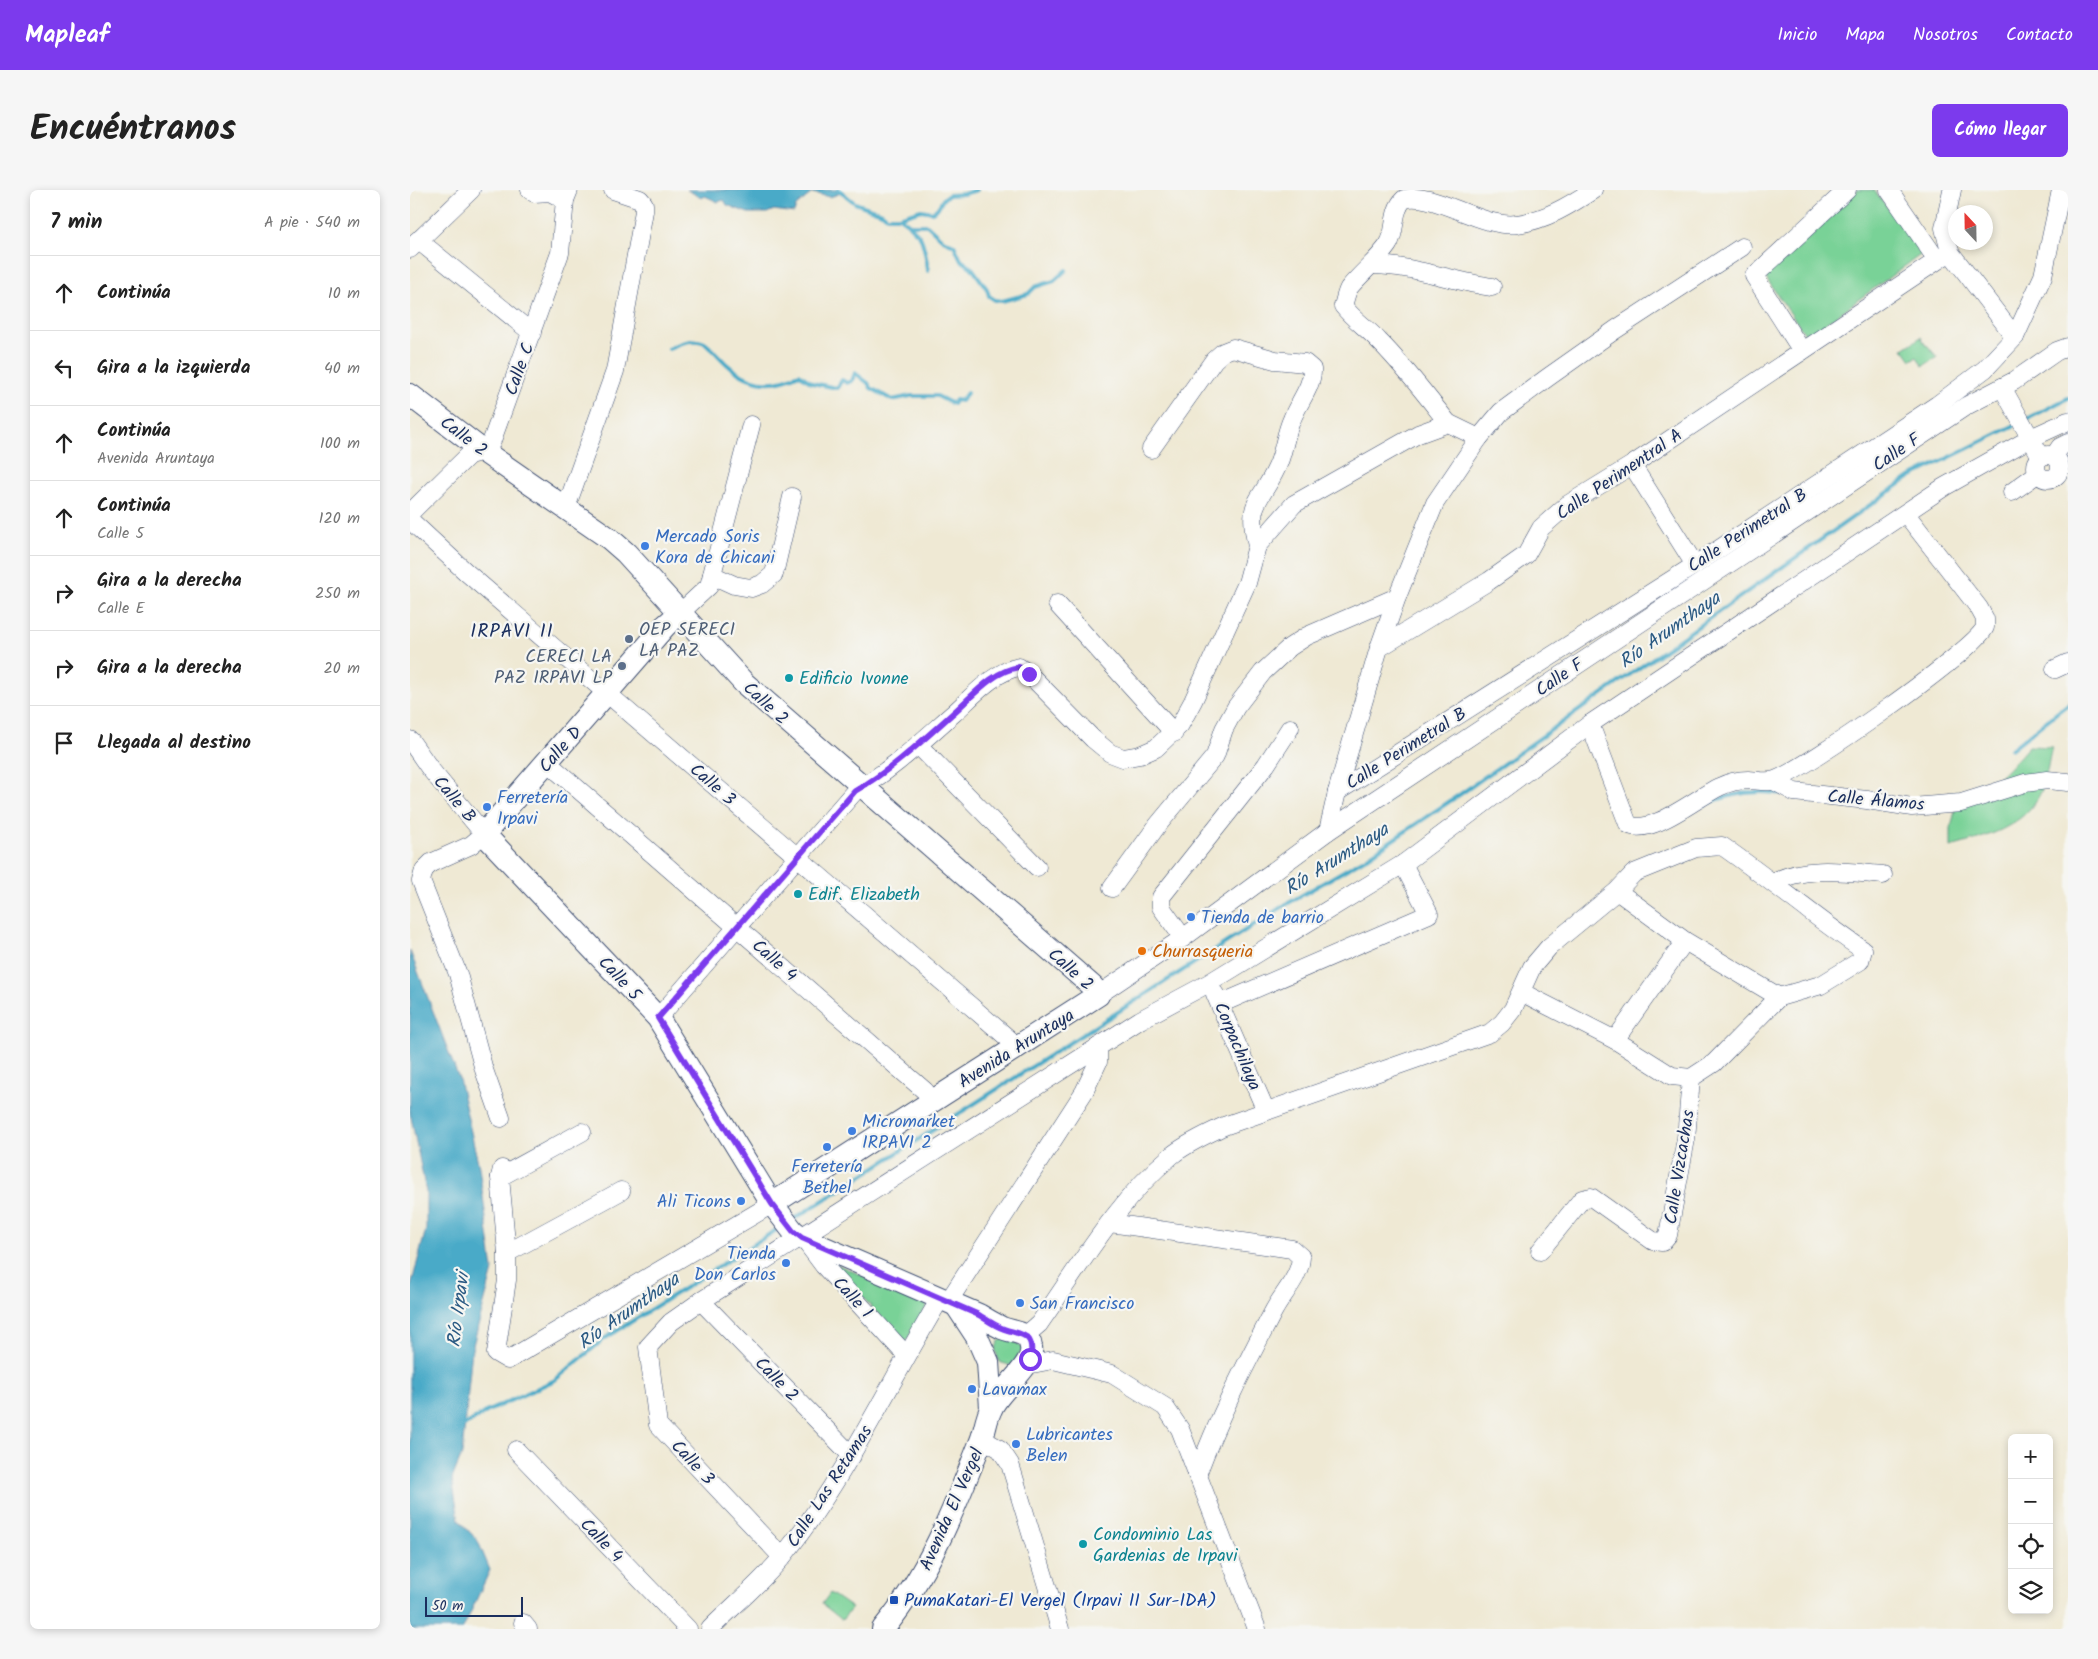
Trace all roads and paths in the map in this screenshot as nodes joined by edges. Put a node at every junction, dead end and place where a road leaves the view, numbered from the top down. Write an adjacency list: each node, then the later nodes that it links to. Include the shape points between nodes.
1 (471, 190): 10 (street)
2 (530, 190): 9 (street)
3 (613, 190): 33 (street, via 640,198 644,211 615,371)
4 (1593, 190): 13 (street, via 1562,210 1516,225 1493,222 1432,191 1414,194 1404,199 1395,214 1389,244)
5 (1847, 190): 18 (street, via 1754,276)
6 (1889, 190): 12 (street)
7 (1952, 190): 12 (street, via 1944,228)
8 (2061, 190): 16 (street, Calle Perimetral B, via 2043,276)
9 (567, 195): 15 (street, Calle C, via 560,253)
10 (414, 244): 15 (street)
11 (1742, 247): 25 (street, via 1547,378 1502,412)
12 (1944, 256): 16 (street); 18 (street, Calle Perimentral A)
13 (1371, 266): 14 (street, via 1394,265); 22 (street, via 1348,289 1343,306 1415,380)
14 (1492, 287)
15 (532, 332): 28 (street, Calle C, via 491,443)
16 (2015, 336): 38 (street, Calle Perimetral B, via 1985,369 1937,405)
17 (2068, 347): 20 (street, Calle F, via 2043,361)
18 (1802, 352): 30 (street, Calle Perimentral A)
19 (410, 395): 28 (main road, Calle 2)
20 (2006, 395): 24 (street); 55 (street, Calle F, via 1966,406)
21 (2068, 421): 24 (street)
22 (1448, 423): 25 (street); 37 (street, via 1418,434 1294,504)
23 (750, 425): 39 (street, Calle D)
24 (2029, 436): 29 (street); 35 (street)
25 (1479, 438): 40 (street, via 1434,503)
26 (2068, 443): 29 (street)
27 (1151, 450): 37 (street, via 1214,360 1223,352 1234,348 1275,360 1305,363 1312,369 1313,377 1291,419 1277,467 1256,501 1252,522)
28 (483, 451): 33 (main road, Calle 2); 34 (street, Calle C, via 469,456)
29 (2044, 462): 31 (street)
30 (1632, 465): 38 (street); 43 (street, Calle Perimentral A, via 1567,505 1541,528 1526,555)
31 (2012, 492)
32 (792, 497): 39 (street, via 774,574 762,584 750,588)
33 (566, 508): 42 (main road, Calle 2, via 626,553)
34 (410, 512)
35 (1906, 514): 45 (street); 51 (street, via 1979,608 1985,619 1983,632 1878,715)
36 (410, 520): 44 (street, Calle 3, via 466,572)
37 (1257, 546): 47 (street, via 1247,583 1194,701)
38 (1695, 565): 54 (street, Calle Perimetral B)
39 (712, 575): 42 (street, Calle D, via 709,586)
40 (1398, 597): 43 (street); 62 (street, via 1307,636 1263,672 1224,728 1215,756 1157,826)
41 (1057, 604): 47 (street)
42 (681, 612): 44 (main road, Calle D); 53 (main road, Calle 2, via 744,683)
43 (1380, 648): 54 (street)
44 (608, 692): 50 (main road, Calle D); 57 (street, Calle 3)
45 (1590, 724): 51 (street, via 1628,824 1634,828 1642,828 1672,814 1729,783); 58 (street)
46 (1290, 728): 65 (street, via 1266,766 1161,897 1161,907)
47 (1174, 732): 49 (street, via 1156,748 1123,758 1092,739 1019,667 999,674)
48 (410, 740): 56 (street, Calle B)
49 (918, 745): 53 (street); 59 (street)
50 (548, 763): 56 (main road, Calle D); 64 (street, Calle 4)
51 (1774, 781): 52 (street, Calle Álamos, via 1794,792 1912,807 1961,803 2025,783)
52 (2068, 782)
53 (862, 787): 57 (street); 69 (main road, Calle 2, via 1093,987)
54 (1337, 792): 55 (street)
55 (1328, 831): 65 (street, Avenida Aruntaya)
56 (484, 834): 72 (main road, Calle 5); 79 (street, Calle D, via 471,845 431,863 424,870 421,881 458,974 484,1070)
57 (798, 857): 64 (street); 75 (street, Calle 3, via 1009,1039)
58 (1403, 864): 67 (street); 71 (street, via 1428,914)
59 (1037, 866)
60 (1883, 875): 61 (street, via 1824,871 1795,873)
61 (1773, 882): 63 (street, via 1722,846 1696,848 1634,873); 70 (street, via 1862,950 1860,961 1848,970 1821,984)
62 (1112, 888)
63 (1617, 891): 66 (street); 68 (street, via 1549,948 1532,966)
64 (737, 927): 72 (street); 77 (street, Calle 4)
65 (1183, 938): 69 (street, Avenida Aruntaya)
66 (1685, 941): 70 (street); 73 (street)
67 (1210, 983): 71 (street, Corpachilaya); 74 (street, via 1140,1020)
68 (1521, 992): 73 (street); 78 (street, via 1513,1009 1490,1033)
69 (1098, 995): 75 (main road, Avenida Aruntaya)
70 (1779, 997): 76 (street, via 1714,1063)
71 (1220, 1004): 78 (street, Corpachilaya)
72 (658, 1018): 82 (main road, Calle 5)
73 (1615, 1040): 76 (street, via 1672,1076)
74 (1098, 1047): 82 (street); 87 (street, Calle Las Retamas, via 1098,1062 1084,1092)
75 (1015, 1048): 77 (main road, Avenida Aruntaya)
76 (1691, 1078): 84 (street, Calle Vizcachas, via 1686,1139 1668,1236 1662,1242 1653,1241 1591,1197 1582,1199)
77 (932, 1100): 82 (main road, Avenida Aruntaya)
78 (1266, 1111): 83 (street, via 1209,1134 1172,1155 1145,1180)
79 (501, 1118)
80 (582, 1132): 85 (street, via 501,1173)
81 (621, 1190): 85 (street)
82 (787, 1222): 85 (street, via 508,1360 496,1353 507,1280); 86 (street); 87 (main road); 89 (street, Calle 1)
83 (1110, 1223): 88 (street, via 1039,1324); 96 (street, via 1292,1249 1301,1257 1297,1276 1281,1296 1217,1420)
84 (1540, 1251)
85 (507, 1252)
86 (701, 1301): 95 (street, Calle 2); 97 (street, Calle 3, via 671,1322 648,1346 658,1425)
87 (949, 1303): 88 (main road); 89 (street, Calle Las Retamas); 90 (main road)
88 (1015, 1332): 90 (main road, via 990,1338); 91 (main road, via 1031,1346 1030,1359)
89 (906, 1355): 95 (street, Calle Las Retamas)
90 (986, 1358): 91 (main road, via 999,1372 1006,1374); 92 (main road)
91 (1023, 1368): 92 (main road); 96 (street, via 1053,1360 1112,1374 1165,1407 1180,1429)
92 (991, 1408): 93 (main road, Avenida El Vergel)
93 (982, 1439): 98 (main road, Avenida El Vergel, via 934,1553); 101 (street, via 1000,1449 1010,1464)
94 (516, 1450): 99 (street, Calle 4)
95 (852, 1456): 97 (street, Calle Las Retamas)
96 (1197, 1475): 102 (street)
97 (782, 1557): 100 (street, Calle Las Retamas)
98 (885, 1628)
99 (688, 1629)
100 (710, 1629)
101 (1060, 1629)
102 (1257, 1629)

